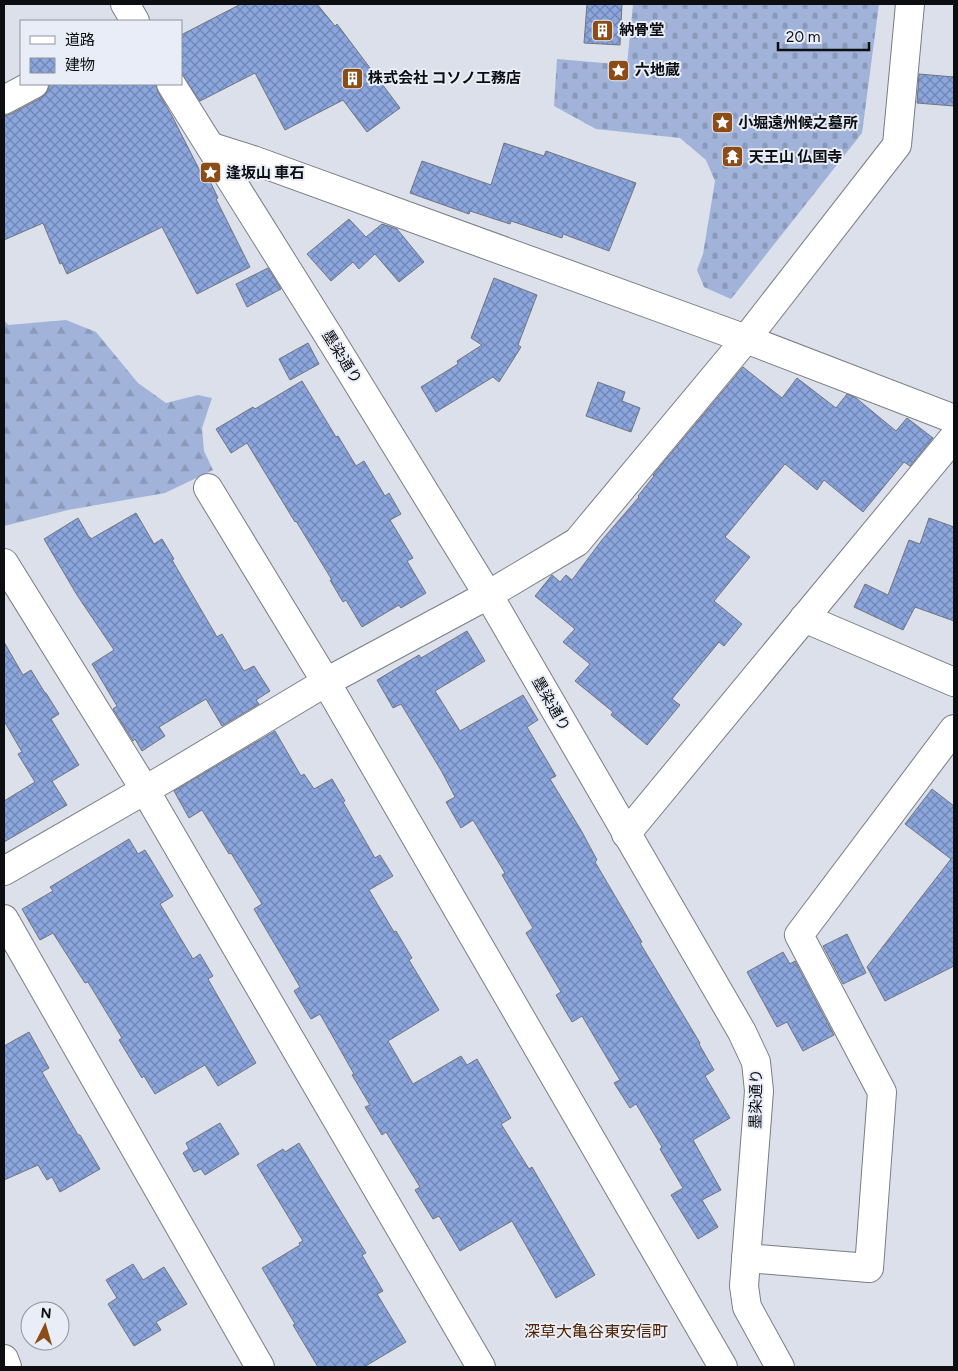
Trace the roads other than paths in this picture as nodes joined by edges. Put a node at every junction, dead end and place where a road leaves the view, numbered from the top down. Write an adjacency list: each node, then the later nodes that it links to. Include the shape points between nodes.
1 (125, 4): 3 (street)
2 (910, 4): 8 (street, via 897,145)
3 (134, 20)
4 (32, 85): 6 (street)
5 (172, 85): 7 (street, 墨染通り)
6 (4, 100)
7 (212, 147): 8 (street); 13 (street, 墨染通り)
8 (746, 339): 9 (street); 13 (street, via 577,542)
9 (954, 419)
10 (954, 437): 14 (street)
11 (208, 488): 15 (street)
12 (4, 562): 18 (street)
13 (488, 595): 15 (street); 19 (street, 墨染通り)
14 (804, 618): 16 (street); 19 (street)
15 (326, 682): 18 (street); 27 (street)
16 (954, 682)
17 (954, 729): 22 (street, via 799,935 882,1092 869,1268)
18 (145, 790): 20 (street); 26 (street)
19 (626, 834): 22 (street, 墨染通り, via 742,1032 756,1062 759,1091)
20 (4, 871)
21 (4, 920): 25 (street)
22 (746, 1258): 28 (street, 墨染通り, via 744,1286 747,1307)
23 (4, 1359): 24 (street)
24 (7, 1367)
25 (260, 1367)
26 (481, 1367)
27 (723, 1367)
28 (780, 1367)

